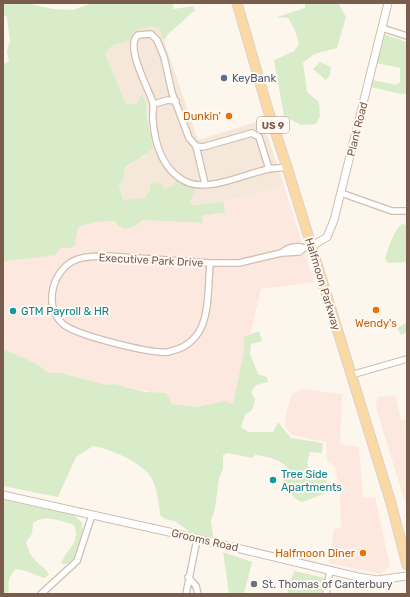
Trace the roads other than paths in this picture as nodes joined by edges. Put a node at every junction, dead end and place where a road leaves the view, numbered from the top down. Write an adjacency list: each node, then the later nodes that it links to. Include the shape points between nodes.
1 (237, 3): 8 (main road, Halfmoon Parkway / US 9)
2 (388, 3): 3 (street, Plant Road)
3 (382, 28): 4 (street); 11 (street, Plant Road)
4 (407, 36)
5 (176, 101): 6 (street, via 168,100); 6 (street, via 157,40 146,33 136,36 134,49 146,88); 7 (street, via 189,138)
6 (154, 104): 10 (street, via 155,136 165,163 182,179 194,184)
7 (196, 146): 9 (street, via 203,147 252,133 259,136); 10 (street)
8 (287, 167): 9 (street); 13 (main road, Halfmoon Parkway / US 9)
9 (269, 169): 10 (street)
10 (205, 184)
11 (341, 194): 12 (street, via 392,211); 13 (street, Plant Road, via 329,232 324,240)
12 (407, 210)
13 (308, 247): 14 (street, Executive Park Drive, via 299,252 239,263); 16 (main road, Halfmoon Parkway / US 9)
14 (210, 263): 14 (street, Executive Park Drive, via 108,256 78,259 65,266 57,276 52,295 53,308 63,324 79,333 158,352 179,349 192,341 203,324)
15 (407, 359): 16 (street)
16 (351, 375): 20 (main road, Halfmoon Parkway / US 9)
17 (3, 495): 18 (street, Grooms Road)
18 (92, 515): 19 (street, Grooms Road); 25 (street, via 77,561)
19 (197, 539): 22 (street, Grooms Road); 24 (street)
20 (404, 542): 21 (main road, Halfmoon Parkway / US 9)
21 (407, 565)
22 (330, 570): 23 (street, Grooms Road, via 377,580); 28 (street)
23 (407, 576)
24 (188, 578): 26 (street); 27 (street, via 196,586)
25 (40, 594)
26 (186, 594)
27 (198, 594)
28 (326, 594)

